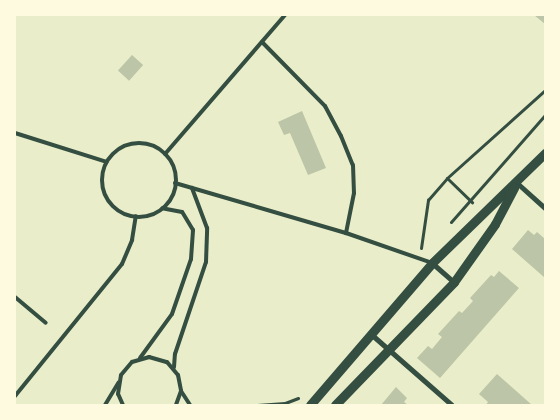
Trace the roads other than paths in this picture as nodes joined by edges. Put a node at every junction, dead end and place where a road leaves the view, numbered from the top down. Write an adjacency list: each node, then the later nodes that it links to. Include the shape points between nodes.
1 (285, 15): 2 (lane)
2 (262, 42): 5 (lane); 13 (lane, via 325,106 341,136 352,165 354,193)
3 (15, 133): 6 (lane)
4 (545, 153): 8 (street)
5 (165, 154): 6 (lane, via 144,143 132,143 118,150); 7 (lane, via 173,167)
6 (107, 162): 12 (lane, via 103,174 106,197 124,213)
7 (176, 182): 9 (lane); 10 (lane, via 169,201)
8 (517, 183): 11 (street); 14 (street, via 482,211); 15 (street, via 495,224)
9 (192, 188): 13 (lane); 21 (lane, via 207,228 206,262 175,354)
10 (162, 208): 12 (lane); 20 (lane, via 182,212 194,230 191,259 172,314)
11 (545, 208)
12 (136, 216): 24 (lane, via 132,240 122,264)
13 (346, 233): 14 (lane)
14 (432, 262): 15 (street); 18 (street)
15 (454, 282): 19 (street)
16 (15, 297): 17 (lane)
17 (46, 323)
18 (372, 335): 19 (street); 29 (street)
19 (387, 348): 30 (street); 31 (street)
20 (140, 358): 21 (lane, via 158,358); 22 (lane, via 125,368)
21 (174, 368): 23 (lane)
22 (118, 383): 25 (lane); 26 (lane)
23 (181, 392): 27 (lane); 28 (lane)
24 (15, 396)
25 (105, 405)
26 (123, 405)
27 (176, 405)
28 (190, 405)
29 (310, 405)
30 (335, 405)
31 (452, 405)

